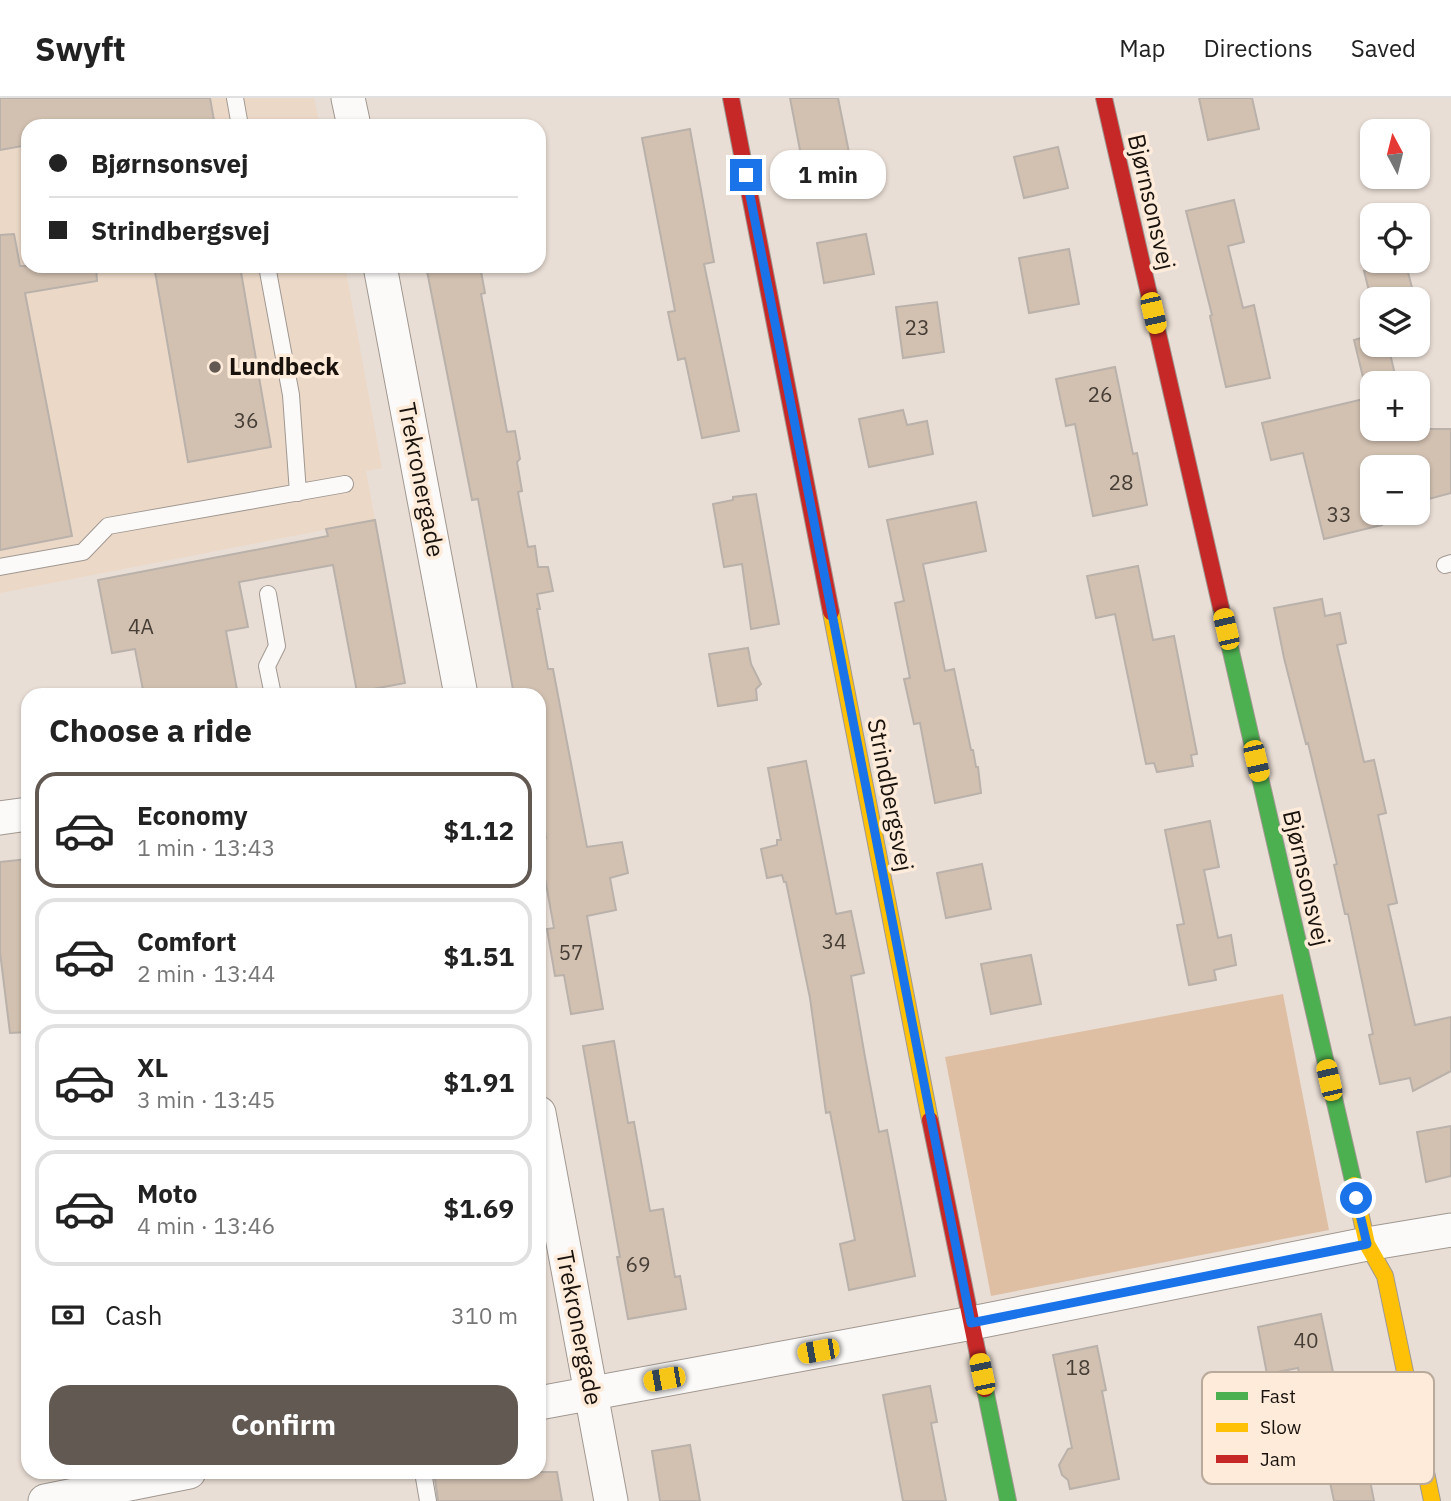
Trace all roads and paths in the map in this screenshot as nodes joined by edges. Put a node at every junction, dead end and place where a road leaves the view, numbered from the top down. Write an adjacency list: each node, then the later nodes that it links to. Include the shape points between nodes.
1 (235, 98): 5 (lane)
2 (348, 98): 6 (street)
3 (731, 98): 20 (street, Strindbergsvej)
4 (1104, 98): 19 (street, Bjørnsonsvej)
5 (239, 119)
6 (352, 119)
7 (268, 273): 10 (lane, via 291,395)
8 (381, 273): 14 (street, Trekronergade)
9 (345, 484): 10 (lane)
10 (298, 492): 11 (lane, via 108,526 83,552)
11 (0, 567)
12 (268, 594): 13 (lane, via 277,646 267,666)
13 (272, 688)
14 (460, 688)
15 (21, 815): 16 (street)
16 (0, 818)
17 (546, 1151): 22 (street, Trekronergade)
18 (1451, 1230): 19 (street)
19 (1367, 1244): 20 (street); 21 (street, Bjørnsonsvej, via 1385,1276)
20 (971, 1323): 22 (street); 29 (street, Strindbergsvej)
21 (1405, 1372)
22 (591, 1393): 23 (street); 28 (street, Trekronergade)
23 (546, 1402)
24 (424, 1479): 27 (lane)
25 (167, 1481): 26 (street)
26 (46, 1501)
27 (428, 1501)
28 (611, 1501)
29 (1008, 1501)

